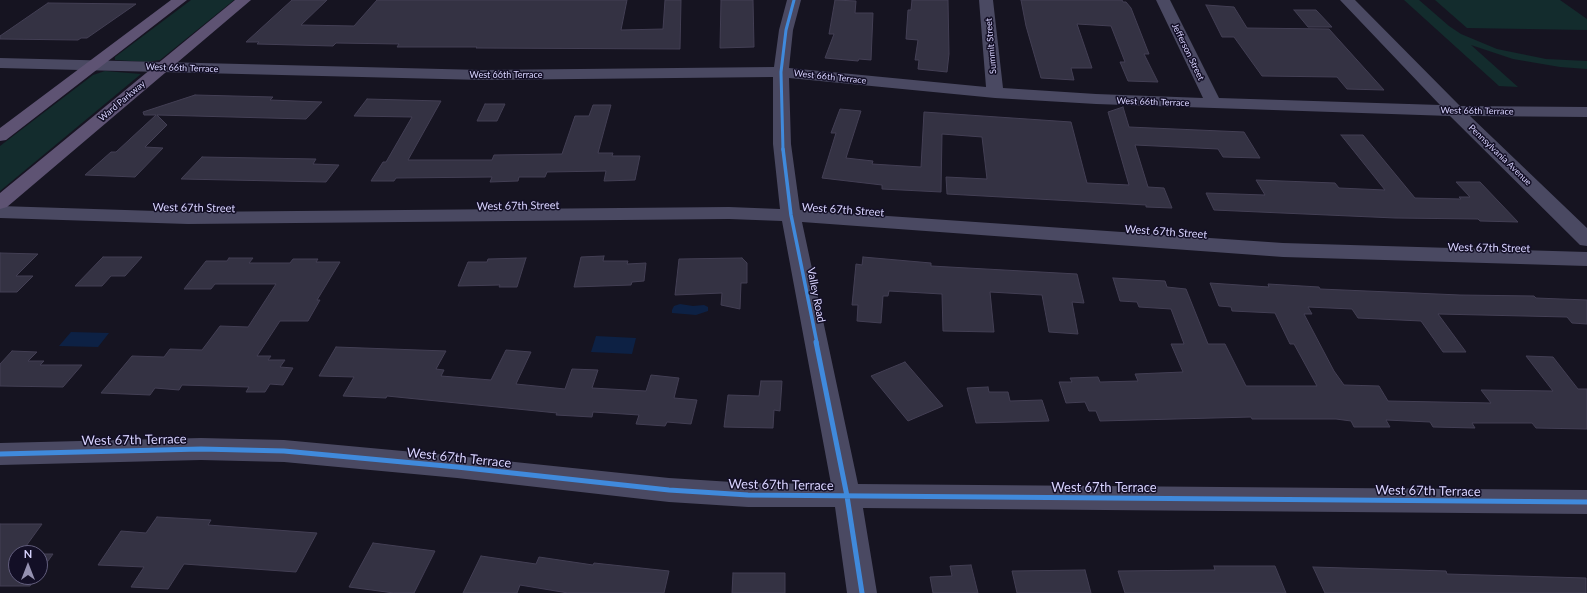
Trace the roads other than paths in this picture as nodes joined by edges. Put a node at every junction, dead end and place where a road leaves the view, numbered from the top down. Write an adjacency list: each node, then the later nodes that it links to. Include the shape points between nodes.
1 (180, 0): 8 (main road)
2 (244, 0): 9 (main road, Ward Parkway)
3 (794, 0): 10 (street, Valley Road, via 786,30)
4 (986, 0): 11 (street, Summit Street)
5 (1163, 0): 12 (street, Jefferson Street)
6 (1347, 0): 13 (street, Pennsylvania Avenue)
7 (0, 62): 8 (street, West 66th Terrace)
8 (92, 65): 9 (street, West 66th Terrace); 15 (main road)
9 (163, 68): 10 (street, West 66th Terrace, via 482,75); 16 (main road, Ward Parkway)
10 (781, 72): 11 (street, West 66th Terrace); 18 (street, Valley Road, via 782,144)
11 (995, 93): 12 (street, West 66th Terrace)
12 (1214, 104): 13 (street, West 66th Terrace)
13 (1455, 111): 14 (street, West 66th Terrace); 19 (street, Pennsylvania Avenue)
14 (1587, 112)
15 (0, 136)
16 (0, 203)
17 (0, 212): 18 (street, West 67th Street, via 188,218 649,213)
18 (791, 215): 20 (street, West 67th Street, via 1283,250 1510,258); 22 (street, Valley Road)
19 (1587, 240)
20 (1587, 258)
21 (0, 454): 22 (street, West 67th Terrace, via 201,449 284,451 670,490 748,495)
22 (847, 496): 23 (street, West 67th Terrace); 24 (street, Valley Road)
23 (1587, 502)
24 (862, 593)

